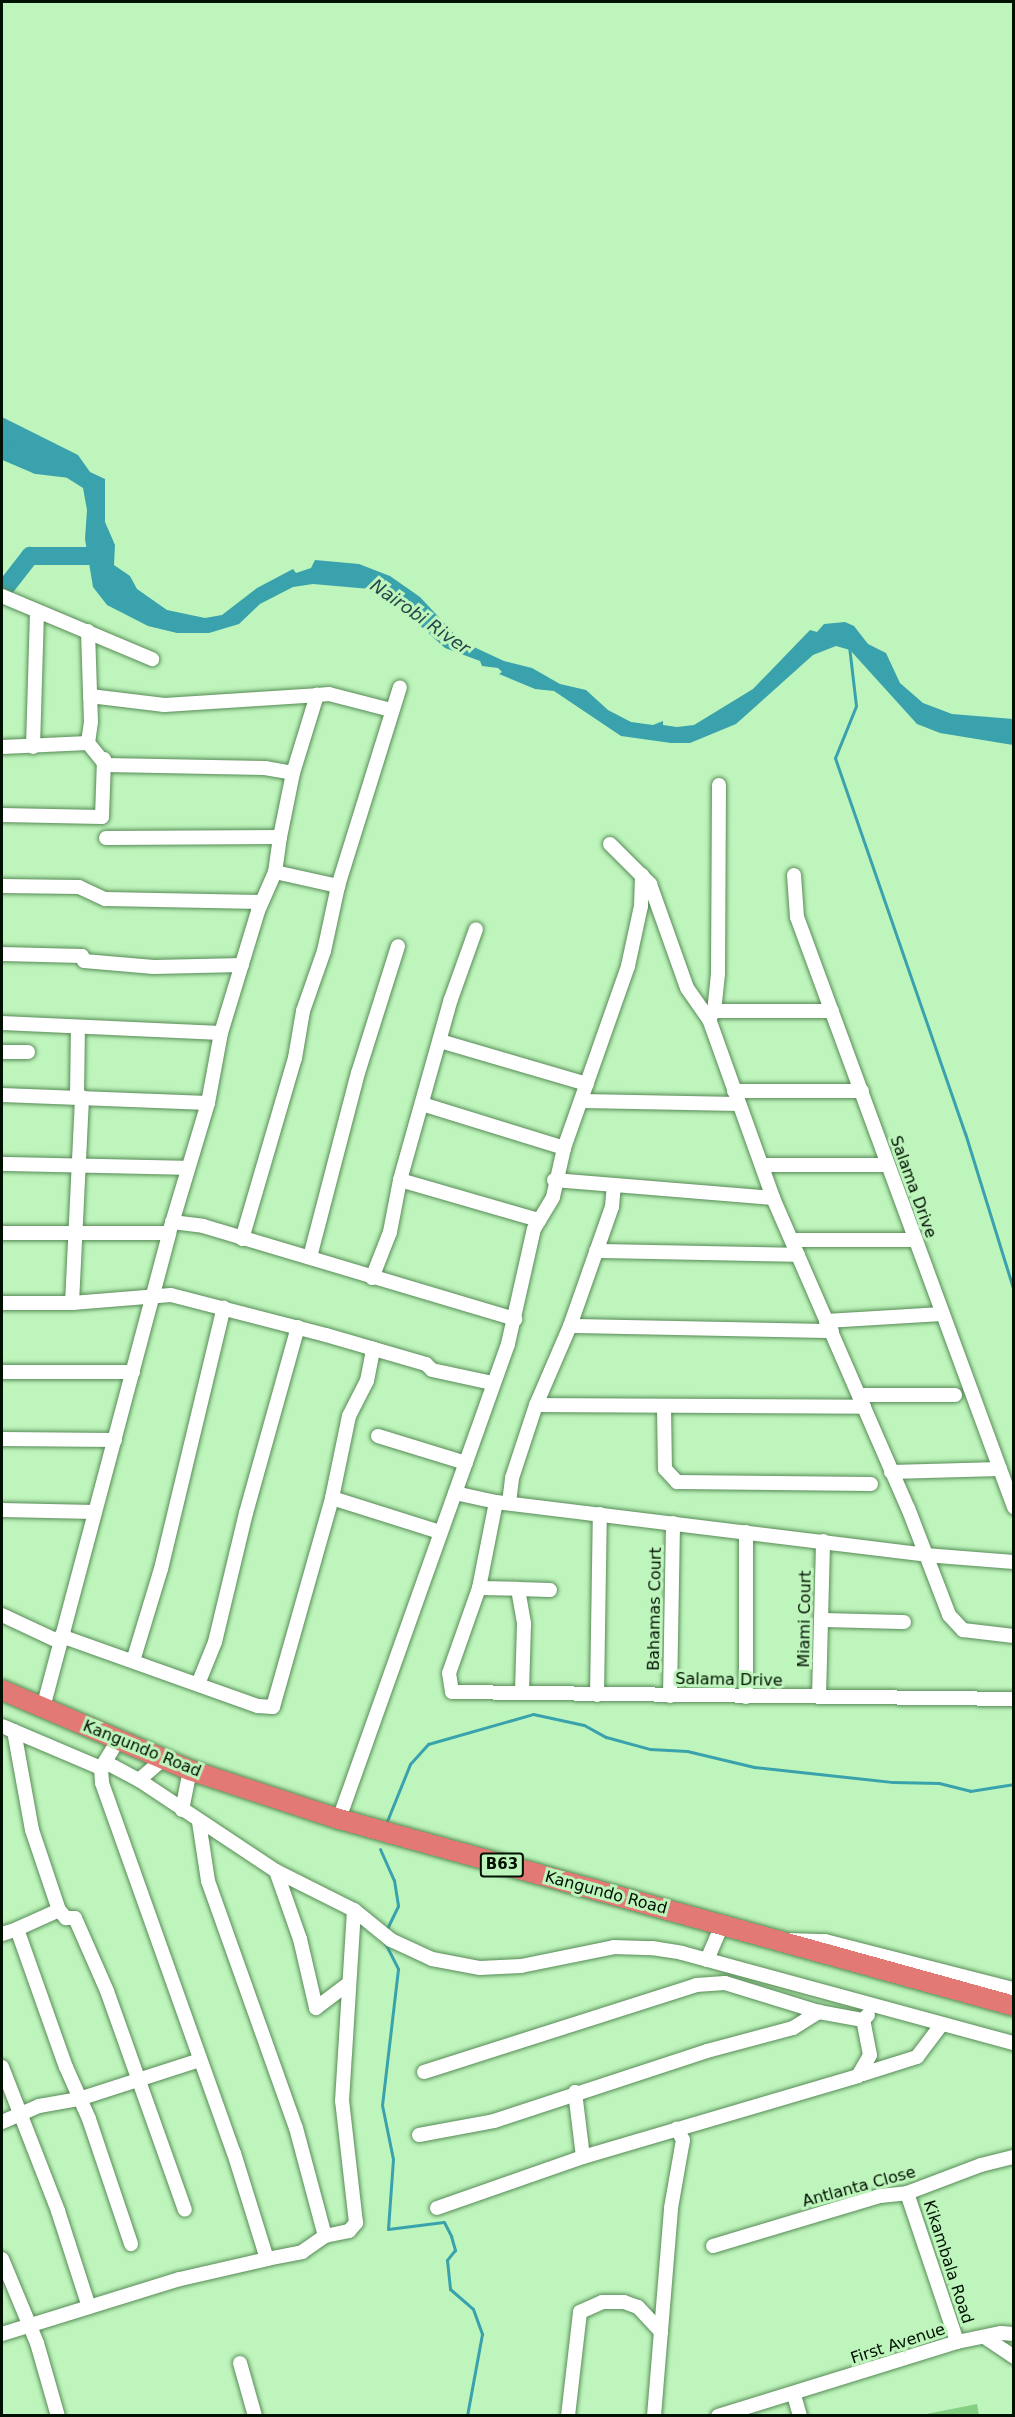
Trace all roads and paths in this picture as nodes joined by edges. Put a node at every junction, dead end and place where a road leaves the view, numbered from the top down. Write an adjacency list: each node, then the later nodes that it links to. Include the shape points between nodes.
1 (2, 596): 2 (street)
2 (37, 611): 3 (street); 11 (street)
3 (88, 631): 4 (street); 7 (street)
4 (152, 658)
5 (400, 687): 8 (street)
6 (317, 695): 7 (street, via 164,705); 8 (street, via 329,694); 13 (street)
7 (90, 696): 9 (street)
8 (391, 710): 23 (street)
9 (88, 742): 11 (street); 12 (street)
10 (2, 747): 11 (street)
11 (33, 747)
12 (104, 759): 13 (street, via 106,765 265,768); 15 (street, via 102,817)
13 (293, 773): 16 (street)
14 (719, 785): 30 (street, via 718,974)
15 (2, 815)
16 (280, 837): 17 (street); 19 (street)
17 (106, 838)
18 (610, 844): 20 (street)
19 (275, 872): 23 (street); 24 (street)
20 (642, 875): 30 (street, via 650,884 687,988); 37 (street, via 641,906 628,966)
21 (794, 875): 29 (street, Salama Drive, via 794,908)
22 (2, 886): 24 (street, via 79,887 105,899)
23 (338, 886): 59 (street, via 287,1086)
24 (261, 902): 28 (street)
25 (476, 929): 34 (street)
26 (398, 946): 64 (street, via 358,1073)
27 (2, 954): 28 (street, via 81,956 84,961 153,967)
28 (242, 965): 33 (street)
29 (832, 1011): 30 (street); 38 (street, Salama Drive)
30 (711, 1015): 41 (street)
31 (2, 1023): 32 (street)
32 (78, 1028): 33 (street); 40 (street)
33 (222, 1034): 43 (street)
34 (440, 1041): 37 (street); 44 (street)
35 (2, 1052): 36 (street)
36 (28, 1052)
37 (587, 1084): 42 (street)
38 (862, 1091): 41 (street); 49 (street, Salama Drive)
39 (2, 1095): 40 (street)
40 (79, 1096): 43 (street); 47 (street)
41 (737, 1097): 42 (street); 48 (street)
42 (582, 1101): 45 (street)
43 (208, 1103): 50 (street)
44 (422, 1104): 45 (street); 51 (street)
45 (564, 1148): 52 (street)
46 (2, 1164): 47 (street)
47 (79, 1164): 50 (street); 58 (street)
48 (763, 1165): 49 (street); 54 (street)
49 (888, 1165): 61 (street, Salama Drive)
50 (188, 1168): 56 (street)
51 (400, 1180): 55 (street); 65 (street, via 390,1232)
52 (554, 1180): 53 (street); 55 (street, via 553,1197 544,1218)
53 (614, 1185): 54 (street); 62 (street, via 612,1207)
54 (773, 1198): 60 (street)
55 (539, 1220): 71 (street, via 523,1269)
56 (171, 1228): 58 (street); 59 (street, via 203,1226); 66 (street)
57 (2, 1233): 58 (street)
58 (74, 1233): 68 (street)
59 (242, 1239): 64 (street)
60 (793, 1240): 61 (street); 63 (street)
61 (915, 1240): 70 (street, Salama Drive)
62 (596, 1251): 63 (street); 72 (street)
63 (798, 1255): 73 (street)
64 (310, 1257): 65 (street)
65 (372, 1278): 71 (street)
66 (153, 1296): 68 (street); 69 (street, via 171,1295); 77 (street)
67 (2, 1303): 68 (street)
68 (72, 1303)
69 (224, 1307): 74 (street); 111 (street, via 161,1569)
70 (942, 1314): 73 (street); 87 (street, Salama Drive)
71 (515, 1319): 78 (street)
72 (570, 1326): 73 (street); 81 (street)
73 (829, 1326): 80 (street)
74 (298, 1327): 75 (street); 112 (street, via 215,1641)
75 (373, 1349): 78 (street, via 426,1364 432,1370); 91 (street, via 368,1381 349,1416)
76 (2, 1372): 77 (street)
77 (133, 1372): 85 (street)
78 (492, 1383): 86 (street)
79 (955, 1395): 80 (street)
80 (862, 1401): 82 (street); 88 (street)
81 (536, 1405): 82 (street); 92 (street)
82 (664, 1408): 89 (street, via 665,1469 677,1482)
83 (378, 1436): 86 (street)
84 (2, 1439): 85 (street)
85 (115, 1440): 95 (street)
86 (465, 1463): 90 (street)
87 (1000, 1469): 88 (street); 93 (street, Salama Drive)
88 (891, 1472): 101 (street)
89 (871, 1484)
90 (455, 1493): 92 (street); 98 (street)
91 (332, 1498): 98 (street); 112 (street, via 273,1707 258,1706)
92 (502, 1502): 96 (street); 103 (street)
93 (1014, 1507)
94 (2, 1510): 95 (street)
95 (95, 1512): 110 (street)
96 (600, 1514): 97 (street); 115 (street)
97 (673, 1523): 99 (street); 116 (street, Bahamas Court)
98 (440, 1532): 128 (street)
99 (746, 1532): 100 (street); 117 (street)
100 (823, 1540): 101 (street); 107 (street, Miami Court)
101 (925, 1555): 102 (street); 109 (street, via 955,1624 975,1633)
102 (1014, 1562)
103 (479, 1588): 104 (street); 114 (street, Salama Drive, via 449,1673 449,1685 457,1694)
104 (518, 1589): 105 (street); 114 (street, via 524,1624)
105 (550, 1590)
106 (2, 1615): 110 (street)
107 (821, 1620): 108 (street); 118 (street, Miami Court)
108 (904, 1622)
109 (1014, 1636)
110 (60, 1639): 111 (street); 120 (street)
111 (133, 1661): 112 (street)
112 (198, 1684)
113 (2, 1690): 120 (highway, Kangundo Road / B63)
114 (522, 1694): 115 (street, Salama Drive)
115 (597, 1695): 116 (street, Salama Drive)
116 (670, 1696): 117 (street, Salama Drive)
117 (746, 1697): 118 (street, Salama Drive)
118 (819, 1697): 119 (street, Salama Drive)
119 (1014, 1699)
120 (43, 1708): 122 (highway, Kangundo Road / B63)
121 (8, 1728): 124 (street); 131 (street)
122 (117, 1740): 123 (highway, Kangundo Road / B63); 124 (street)
123 (163, 1759): 125 (highway, Kangundo Road / B63); 126 (street)
124 (103, 1765): 126 (street); 146 (street, via 102,1783)
125 (190, 1770): 127 (street); 128 (highway, Kangundo Road / B63)
126 (139, 1780): 127 (street)
127 (182, 1810): 129 (street)
128 (339, 1820): 133 (highway, Kangundo Road / B63)
129 (199, 1822): 130 (street); 162 (street, via 208,1881 296,2128)
130 (276, 1871): 132 (street); 138 (street, via 300,1939 316,2008)
131 (58, 1910): 134 (street); 150 (street, via 66,1918 75,1918 107,1991)
132 (354, 1910): 137 (street, via 391,1940 432,1959 480,1968 540,1965 614,1947 652,1948); 138 (street)
133 (722, 1925): 136 (highway, Kangundo Road / B63); 137 (street)
134 (17, 1929): 135 (street); 152 (street)
135 (2, 1934)
136 (780, 1942): 139 (street, via 803,1938 825,1941); 140 (highway, Kangundo Road / B63)
137 (707, 1960): 141 (street)
138 (347, 1985): 162 (street, via 342,2101 356,2223 349,2231)
139 (1014, 1989)
140 (1014, 2006)
141 (876, 2007): 143 (street); 144 (street)
142 (819, 2012): 143 (street); 148 (street, via 725,1983 696,1985); 151 (street, via 793,2028)
143 (864, 2020): 149 (street, via 870,2055)
144 (942, 2025): 145 (street); 149 (street, via 917,2057)
145 (1014, 2043)
146 (200, 2060): 150 (street); 166 (street)
147 (2, 2067): 153 (street)
148 (424, 2072)
149 (863, 2074): 155 (street)
150 (137, 2077): 152 (street); 161 (street)
151 (575, 2092): 156 (street, via 494,2121); 157 (street)
152 (79, 2099): 153 (street); 163 (street)
153 (19, 2114): 154 (street); 167 (street, via 58,2211)
154 (2, 2121)
155 (677, 2129): 157 (street); 169 (street, via 683,2139 672,2208)
156 (419, 2135)
157 (584, 2157): 160 (street)
158 (1014, 2157): 159 (street, Antlanta Close, via 981,2164)
159 (907, 2193): 164 (street, Antlanta Close, via 880,2196); 173 (street, Kikambala Road)
160 (437, 2208)
161 (185, 2210)
162 (325, 2236): 166 (street, via 302,2252)
163 (131, 2244)
164 (713, 2246)
165 (2, 2259): 168 (street)
166 (267, 2259): 167 (street)
167 (89, 2307): 168 (street)
168 (29, 2326): 170 (street); 177 (street)
169 (662, 2332): 179 (street, via 638,2307 624,2302 602,2302 580,2312); 180 (street)
170 (2, 2334)
171 (986, 2338): 172 (street, First Avenue, via 1001,2333); 173 (street, First Avenue); 174 (street)
172 (1013, 2338)
173 (957, 2342): 176 (street, First Avenue)
174 (1014, 2357)
175 (240, 2363): 178 (street)
176 (794, 2395): 181 (street, First Avenue); 182 (street)
177 (58, 2415)
178 (255, 2415)
179 (568, 2415)
180 (654, 2415)
181 (718, 2415)
182 (800, 2415)

